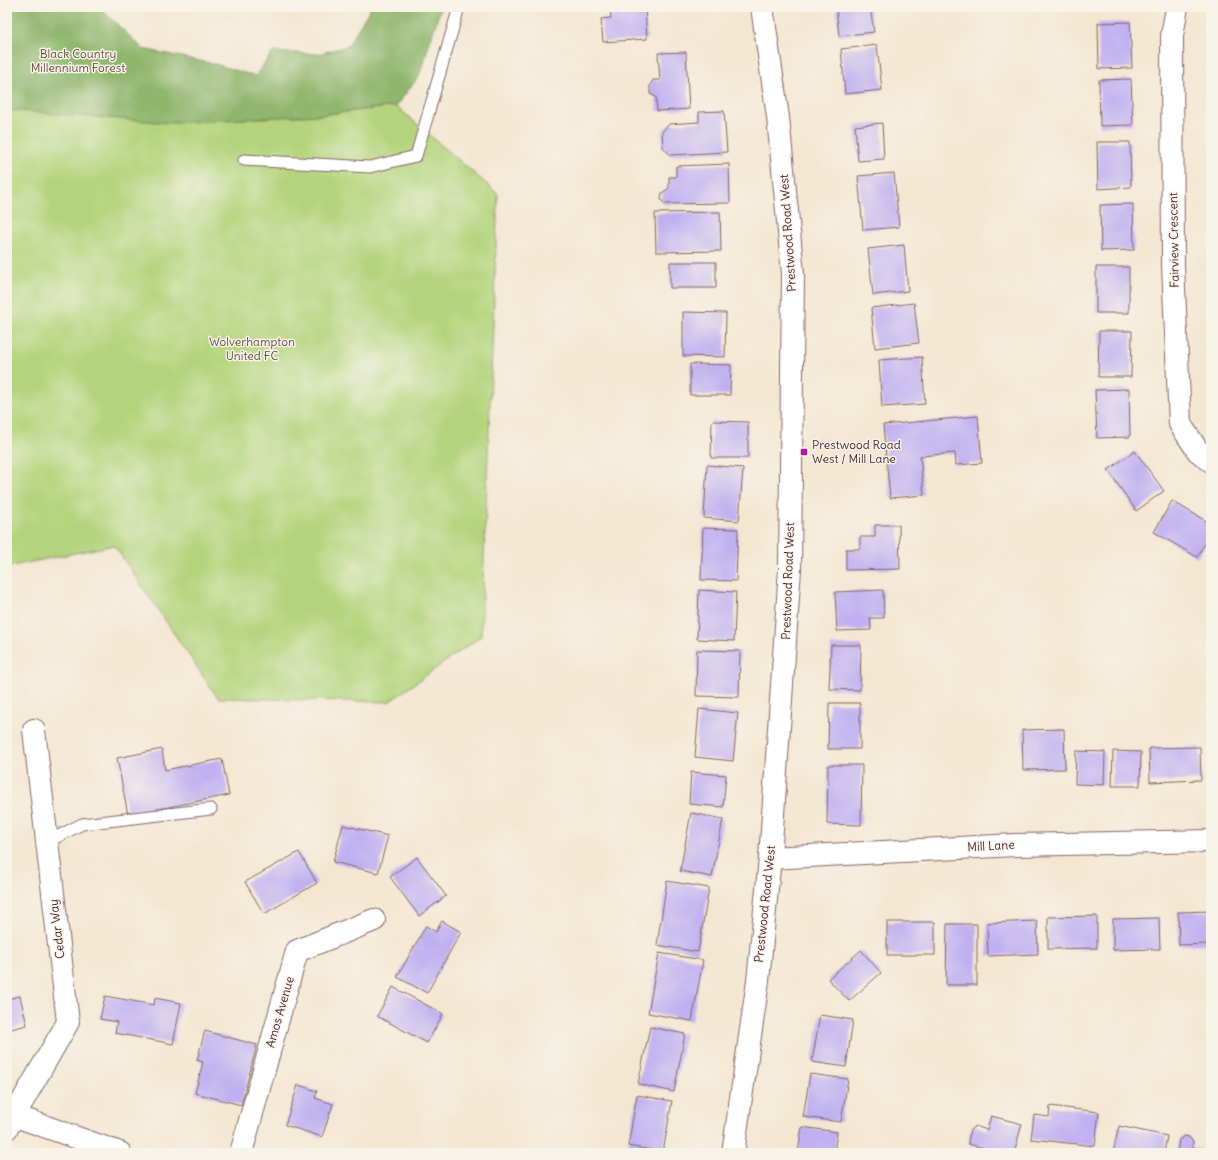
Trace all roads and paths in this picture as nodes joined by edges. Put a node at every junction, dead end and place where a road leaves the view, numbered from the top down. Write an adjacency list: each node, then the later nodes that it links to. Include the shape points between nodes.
1 (459, 7): 4 (lane, via 416,156 370,167)
2 (762, 7): 10 (street, Prestwood Road West, via 778,117 793,274 790,569)
3 (1177, 7): 5 (street, Fairview Crescent, via 1172,44 1173,265 1180,424 1198,451)
4 (244, 160)
5 (1211, 461)
6 (34, 730): 8 (street, Cedar Way)
7 (211, 809): 8 (lane, via 82,824)
8 (47, 842): 12 (street, Cedar Way, via 68,1022)
9 (1211, 842): 10 (street, Mill Lane, via 1015,845)
10 (770, 858): 15 (street, Prestwood Road West, via 758,981)
11 (374, 920): 14 (street, Amos Avenue, via 297,951)
12 (9, 1119): 13 (street)
13 (120, 1153)
14 (240, 1153)
15 (733, 1153)

